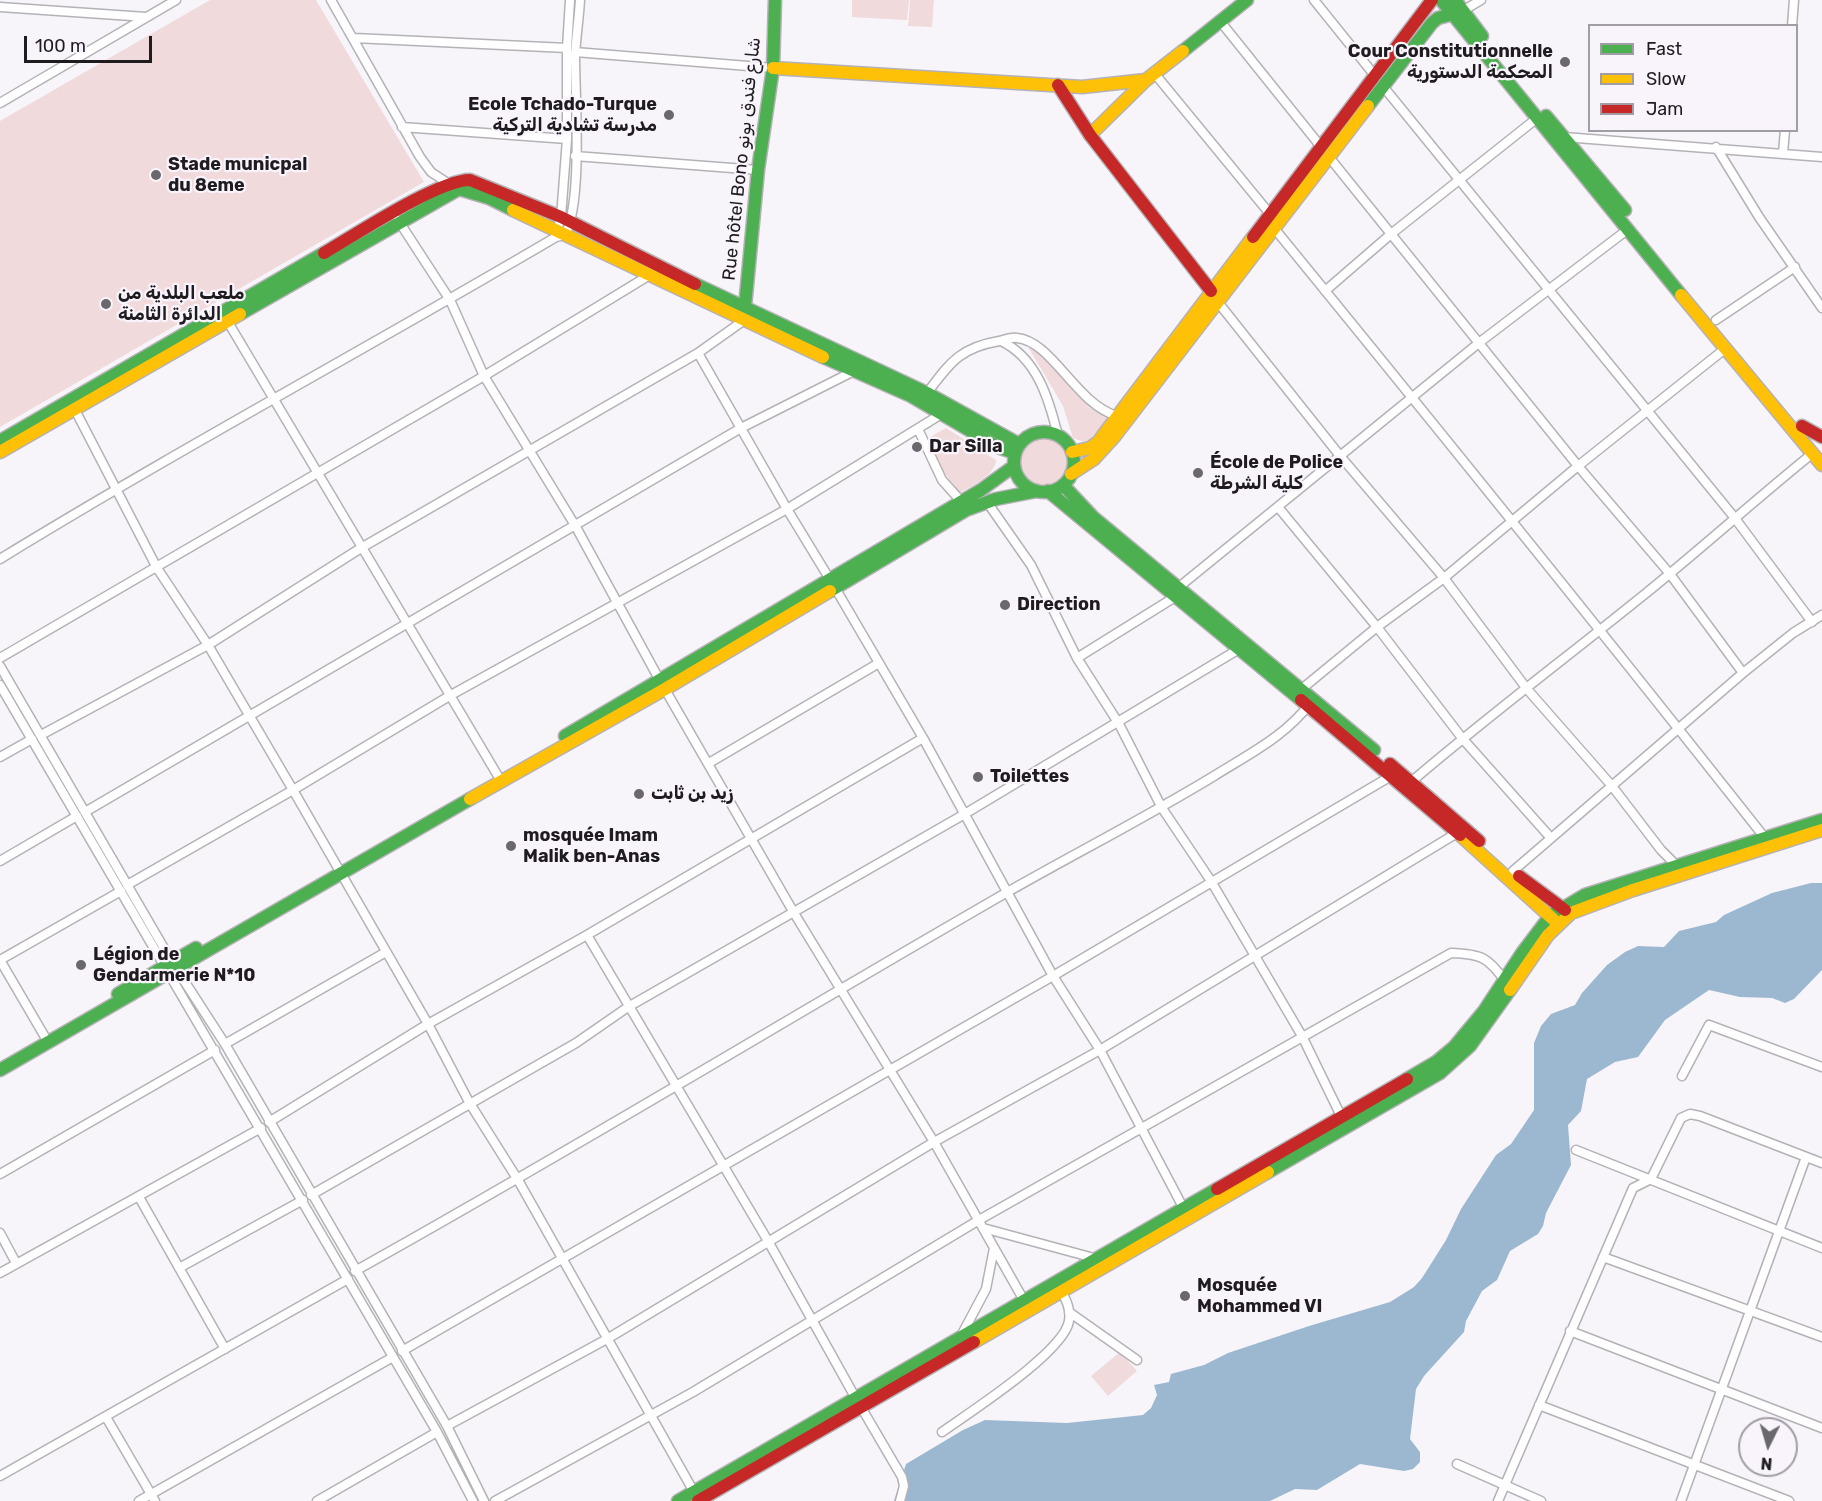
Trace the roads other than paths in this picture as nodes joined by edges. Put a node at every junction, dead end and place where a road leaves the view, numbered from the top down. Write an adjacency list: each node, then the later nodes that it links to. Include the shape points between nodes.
1 (61, 0): 15 (street)
2 (176, 0): 17 (street)
3 (331, 0): 20 (street)
4 (570, 0): 21 (street)
5 (580, 0): 21 (street)
6 (775, 0): 22 (main road, Rue hôtel Bono شارع فندق بونو)
7 (1246, 0): 18 (main road)
8 (1314, 0): 24 (street)
9 (1432, 0): 24 (main road)
10 (1441, 0): 16 (main road)
11 (1455, 0): 16 (main road)
12 (1481, 0): 16 (street)
13 (1794, 0): 19 (street)
14 (0, 7): 15 (street)
15 (60, 10): 17 (street)
16 (1458, 12): 24 (main road, via 1432,23); 27 (main road); 31 (main road)
17 (147, 17): 26 (street)
18 (1221, 21): 23 (main road); 34 (street)
19 (1792, 24)
20 (354, 38): 21 (street); 28 (street)
21 (571, 50): 22 (street); 32 (street); 36 (street)
22 (772, 68): 25 (main road); 38 (main road, Rue hôtel Bono شارع فندق بونو)
23 (1151, 77): 25 (main road, via 1105,86); 30 (main road); 41 (street)
24 (1379, 81): 34 (main road); 39 (street)
25 (1058, 85): 30 (main road)
26 (0, 103)
27 (1536, 119): 39 (street); 45 (main road)
28 (402, 127): 32 (street); 40 (street, via 431,172)
29 (1785, 132): 35 (street)
30 (1090, 135): 52 (main road)
31 (1564, 137): 33 (street); 57 (main road)
32 (567, 139): 43 (street)
33 (1716, 147): 35 (street); 48 (street)
34 (1325, 152): 41 (main road); 44 (main road); 47 (street)
35 (1783, 153): 37 (street)
36 (575, 156): 38 (street); 43 (street)
37 (1822, 157)
38 (758, 170): 55 (main road, Rue hôtel Bono شارع فندق بونو)
39 (1460, 179): 47 (street); 50 (street)
40 (449, 184): 42 (main road); 43 (main road, via 470,180)
41 (1270, 214): 52 (main road)
42 (396, 217): 46 (main road, via 459,189 489,198); 53 (street); 56 (main road)
43 (566, 220): 46 (street); 55 (main road)
44 (1274, 228): 51 (street); 52 (main road)
45 (1628, 230): 50 (street); 60 (main road)
46 (559, 234): 49 (main road); 53 (street)
47 (1391, 234): 51 (street); 59 (street)
48 (1795, 267): 54 (street); 57 (street)
49 (648, 276): 55 (main road); 63 (street)
50 (1548, 290): 59 (street); 68 (street)
51 (1326, 291): 66 (street)
52 (1214, 296): 70 (main road); 82 (street); 87 (main road, via 1109,443)
53 (450, 300): 63 (street); 65 (street)
54 (1822, 308)
55 (744, 315): 61 (street); 62 (main road); 64 (main road)
56 (225, 316): 65 (street); 67 (main road)
57 (1716, 320): 71 (main road)
58 (1001, 341): 64 (street, via 977,346 957,356); 70 (street, via 1016,337 1035,345 1085,398 1098,409); 74 (street, via 1015,348 1030,365 1051,406)
59 (1480, 342): 66 (street); 85 (street)
60 (1726, 348): 68 (street); 78 (main road)
61 (698, 353): 72 (street); 80 (street)
62 (856, 369): 69 (main road); 72 (street)
63 (484, 376): 80 (street); 86 (street)
64 (927, 393): 77 (main road)
65 (274, 397): 86 (street); 89 (street)
66 (1414, 398): 82 (street); 96 (street)
67 (72, 404): 76 (main road); 79 (main road); 89 (street)
68 (1648, 411): 85 (street); 95 (street)
69 (943, 413): 73 (street); 77 (main road, via 1000,448)
70 (1117, 416): 81 (main road, via 1098,442)
71 (1802, 426): 75 (main road); 78 (main road)
72 (741, 429): 94 (street); 97 (street)
73 (918, 429): 91 (street, via 942,480); 94 (street)
74 (1058, 435): 77 (main road, via 1041,432 1025,438); 81 (main road)
75 (1822, 437)
76 (0, 441)
77 (1017, 448): 84 (main road)
78 (1817, 451): 83 (main road); 95 (street)
79 (0, 452)
80 (530, 452): 97 (street); 98 (street)
81 (1072, 452): 87 (main road)
82 (1341, 457): 93 (street); 102 (street)
83 (1822, 465)
84 (1014, 466): 90 (main road, via 1022,482); 91 (main road)
85 (1578, 466): 96 (street); 101 (street)
86 (317, 474): 98 (street); 100 (street)
87 (1071, 474): 88 (main road)
88 (1063, 485): 90 (main road); 104 (main road)
89 (116, 488): 99 (street); 100 (street)
90 (1042, 491): 92 (main road); 104 (main road)
91 (960, 500): 103 (main road)
92 (987, 502): 103 (main road); 114 (street, via 1031,565)
93 (1278, 507): 104 (street); 109 (street)
94 (787, 509): 103 (street); 105 (street)
95 (1734, 517): 101 (street); 107 (street)
96 (1515, 521): 102 (street); 110 (street)
97 (576, 527): 105 (street); 108 (street)
98 (361, 548): 108 (street); 111 (street)
99 (0, 559)
100 (157, 568): 111 (street); 113 (street)
101 (1670, 574): 110 (street); 117 (street)
102 (1444, 578): 109 (street); 120 (street)
103 (832, 582): 115 (street); 118 (main road)
104 (1177, 592): 112 (main road); 114 (street); 121 (main road)
105 (618, 602): 118 (street); 122 (street)
106 (1822, 615): 107 (street)
107 (1812, 622): 117 (street, via 1792,633)
108 (409, 625): 122 (street); 124 (street)
109 (1377, 627): 121 (street); 129 (street)
110 (1599, 631): 120 (street); 126 (street)
111 (208, 645): 124 (street); 127 (street)
112 (1239, 649): 121 (main road); 125 (street)
113 (0, 658)
114 (1077, 658): 125 (street)
115 (879, 663): 128 (street); 132 (street)
116 (0, 666): 127 (street)
117 (1743, 673): 126 (street)
118 (662, 684): 132 (street); 133 (main road); 150 (main road)
119 (0, 685): 130 (street)
120 (1527, 689): 129 (street); 136 (street)
121 (1298, 692): 123 (main road)
122 (451, 695): 133 (street); 137 (street)
123 (1310, 703): 134 (main road); 135 (main road); 138 (street, via 1271,741)
124 (251, 718): 137 (street); 139 (street)
125 (1119, 724): 138 (street); 140 (street)
126 (1680, 730): 136 (street); 145 (street)
127 (41, 735): 139 (street)
128 (923, 738): 140 (street); 146 (street)
129 (1462, 738): 135 (street); 144 (street)
130 (32, 739): 131 (street); 139 (street)
131 (0, 757)
132 (709, 763): 146 (street)
133 (498, 776): 150 (main road)
134 (1391, 776): 143 (main road); 152 (street)
135 (1411, 782): 151 (main road)
136 (1612, 786): 144 (street); 149 (street)
137 (293, 790): 150 (street); 153 (street)
138 (1161, 808): 152 (street); 154 (street)
139 (81, 814): 148 (street); 153 (street)
140 (963, 815): 154 (street); 156 (street)
141 (1822, 820): 145 (main road)
142 (1822, 830): 147 (main road)
143 (1457, 833): 157 (main road); 160 (street)
144 (1550, 837): 151 (street)
145 (1766, 838): 147 (main road)
146 (753, 839): 156 (street); 158 (street)
147 (1745, 849): 149 (main road); 155 (main road)
148 (0, 861)
149 (1677, 866): 155 (main road, via 1586,895)
150 (338, 869): 159 (street); 162 (main road)
151 (1513, 871): 155 (main road)
152 (1211, 881): 160 (street); 163 (street)
153 (124, 888): 161 (street); 162 (street)
154 (1006, 893): 163 (street); 165 (street)
155 (1566, 910): 157 (main road)
156 (794, 913): 165 (street); 166 (street)
157 (1553, 920): 164 (main road); 194 (main road, via 1457,1060)
158 (587, 935): 166 (street); 167 (street)
159 (386, 952): 167 (street); 170 (street)
160 (1253, 957): 168 (street); 172 (street)
161 (0, 960): 169 (street)
162 (170, 968): 169 (main road); 170 (street); 171 (street); 176 (main road)
163 (1053, 976): 172 (street); 174 (street)
164 (1505, 981): 168 (street, via 1481,956 1451,953); 180 (main road, via 1452,1051)
165 (842, 990): 174 (street); 178 (street)
166 (628, 1007): 178 (street); 179 (street, via 576,1043)
167 (428, 1024): 179 (street); 181 (street)
168 (1302, 1036): 180 (street); 183 (street)
169 (45, 1037): 173 (main road)
170 (225, 1044): 181 (street)
171 (215, 1050): 182 (street); 189 (street)
172 (1100, 1050): 183 (street); 184 (street)
173 (0, 1063)
174 (889, 1068): 184 (street); 188 (street)
175 (1822, 1068): 177 (street, via 1709,1025)
176 (0, 1070)
177 (1682, 1076)
178 (678, 1086): 188 (street); 191 (street)
179 (469, 1102): 191 (street); 193 (street)
180 (1341, 1116): 194 (main road)
181 (269, 1122): 193 (street)
182 (261, 1128): 192 (street); 193 (street)
183 (1141, 1128): 194 (street); 195 (street)
184 (934, 1142): 195 (street); 198 (street)
185 (1576, 1150): 190 (street)
186 (1806, 1157): 187 (street); 190 (street, via 1690,1114 1677,1124); 197 (street)
187 (1822, 1163)
188 (723, 1167): 198 (street); 203 (street)
189 (0, 1174)
190 (1651, 1179): 197 (street); 201 (street, via 1633,1188)
191 (518, 1180): 203 (street); 206 (street)
192 (139, 1197): 204 (street); 205 (street)
193 (307, 1198): 205 (street); 206 (street); 208 (street)
194 (1186, 1213): 202 (main road); 209 (main road)
195 (981, 1224): 199 (street); 202 (street); 213 (street)
196 (0, 1233): 204 (street)
197 (1780, 1233): 200 (street); 211 (street)
198 (768, 1241): 213 (street); 217 (street)
199 (994, 1248): 210 (street); 216 (street, via 986,1289)
200 (1822, 1248)
201 (1604, 1257): 211 (street); 214 (street)
202 (1094, 1258): 210 (main road)
203 (562, 1260): 217 (street); 219 (street)
204 (16, 1263): 207 (street)
205 (179, 1268): 218 (street)
206 (355, 1271): 219 (street)
207 (0, 1273)
208 (348, 1279): 218 (street); 220 (street)
209 (1061, 1290): 210 (main road); 212 (street)
210 (1027, 1305): 216 (main road); 222 (main road)
211 (1752, 1311): 215 (street); 223 (street)
212 (1069, 1312): 221 (street); 231 (street, via 1067,1326 1053,1347 1010,1384)
213 (813, 1322): 224 (street); 226 (street)
214 (1570, 1331): 223 (street); 225 (street)
215 (1822, 1337)
216 (960, 1338): 222 (main road)
217 (607, 1339): 226 (street); 228 (street)
218 (225, 1349): 227 (street)
219 (402, 1352): 228 (street)
220 (393, 1357): 230 (street); 236 (street)
221 (1137, 1360)
222 (880, 1389): 224 (main road)
223 (1722, 1390): 229 (street); 233 (street)
224 (858, 1402): 237 (main road); 244 (street, via 902,1477)
225 (1539, 1405): 233 (street); 235 (street)
226 (651, 1415): 237 (street); 242 (street)
227 (106, 1417): 234 (street); 236 (street)
228 (447, 1426): 241 (street)
229 (1822, 1428)
230 (437, 1431): 239 (street); 240 (street)
231 (942, 1432)
232 (1457, 1464): 235 (street)
233 (1695, 1465): 247 (street); 248 (street)
234 (0, 1476)
235 (1504, 1485): 245 (street); 246 (street)
236 (153, 1498): 238 (street)
237 (697, 1499): 243 (main road)
238 (139, 1501)
239 (317, 1501)
240 (473, 1501)
241 (484, 1501)
242 (495, 1501)
243 (678, 1501)
244 (900, 1501)
245 (1498, 1501)
246 (1541, 1501)
247 (1681, 1501)
248 (1789, 1501)

